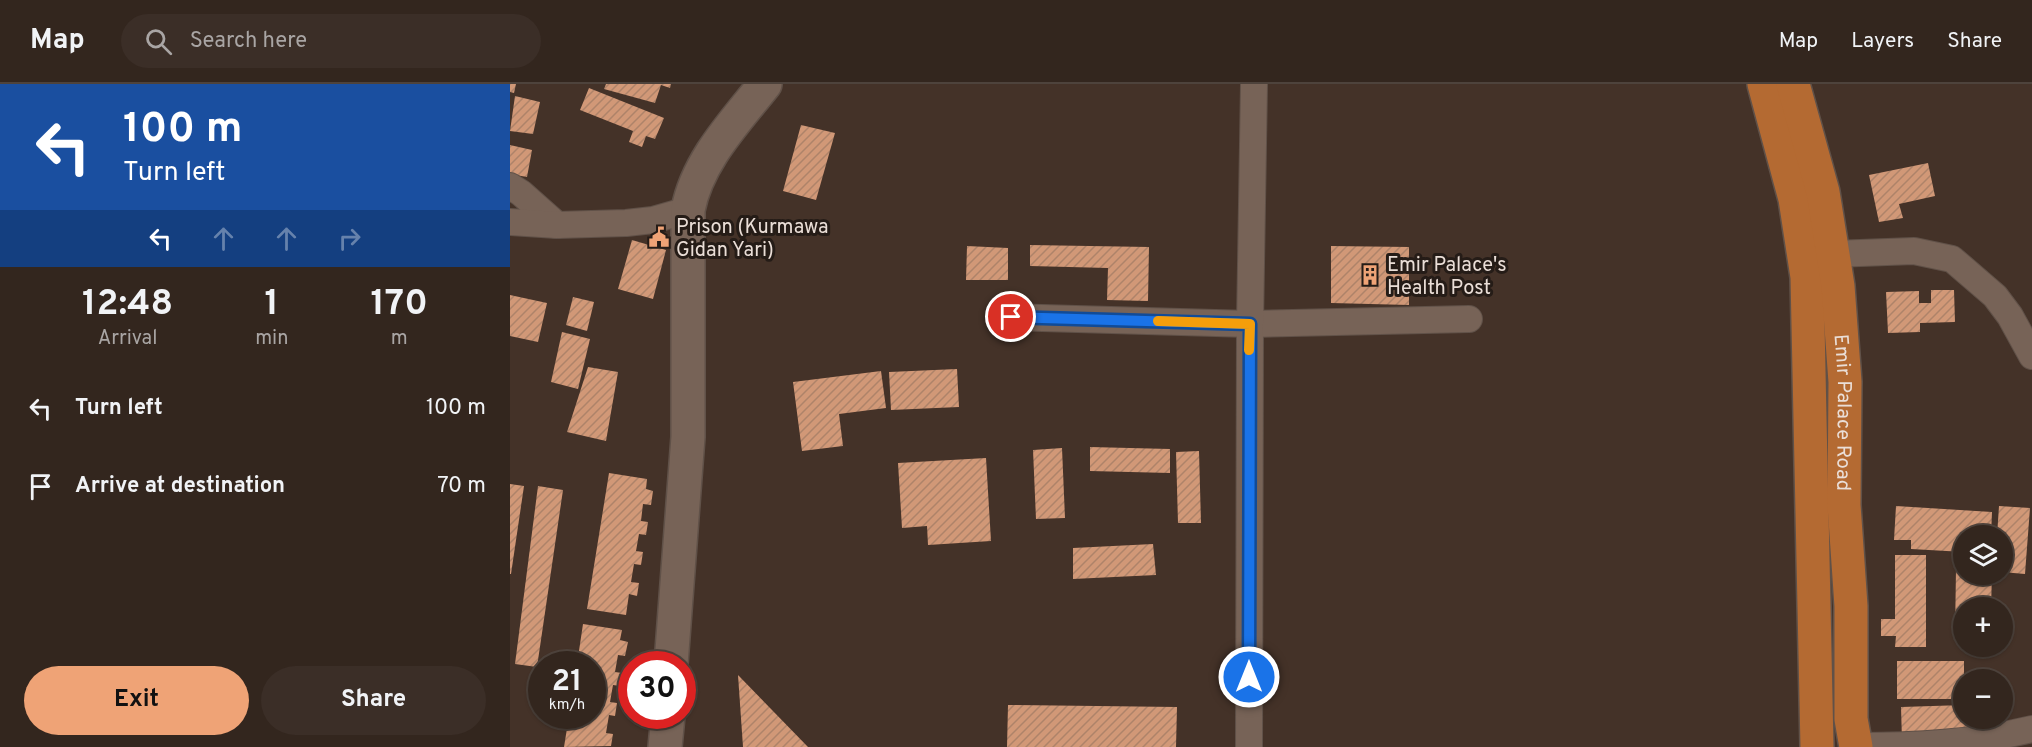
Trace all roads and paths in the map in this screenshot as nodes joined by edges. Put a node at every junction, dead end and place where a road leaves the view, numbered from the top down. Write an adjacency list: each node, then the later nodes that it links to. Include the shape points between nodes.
1 (765, 84): 8 (street, via 707,161 696,180)
2 (1254, 84): 14 (street)
3 (1764, 84): 21 (main road, Emir Palace Road, via 1795,199 1807,277)
4 (1793, 84): 6 (main road, Emir Palace Road)
5 (1815, 84): 6 (main road)
6 (1806, 126): 11 (main road, Emir Palace Road, via 1823,192)
7 (510, 186): 10 (street)
8 (688, 210): 10 (street, via 627,223); 16 (street, via 688,437)
9 (510, 222): 10 (street)
10 (557, 225)
11 (1833, 254): 15 (street, via 1914,251 1952,259 1995,296); 22 (main road, Emir Palace Road, via 1845,382 1844,505 1851,606 1851,719)
12 (1011, 317): 14 (street)
13 (1469, 319): 14 (street)
14 (1250, 324): 20 (street)
15 (2032, 356)
16 (672, 651)
17 (667, 729): 19 (street)
18 (2032, 729): 22 (street, via 1956,742)
19 (666, 747)
20 (1249, 747)
21 (1817, 747)
22 (1856, 747)

